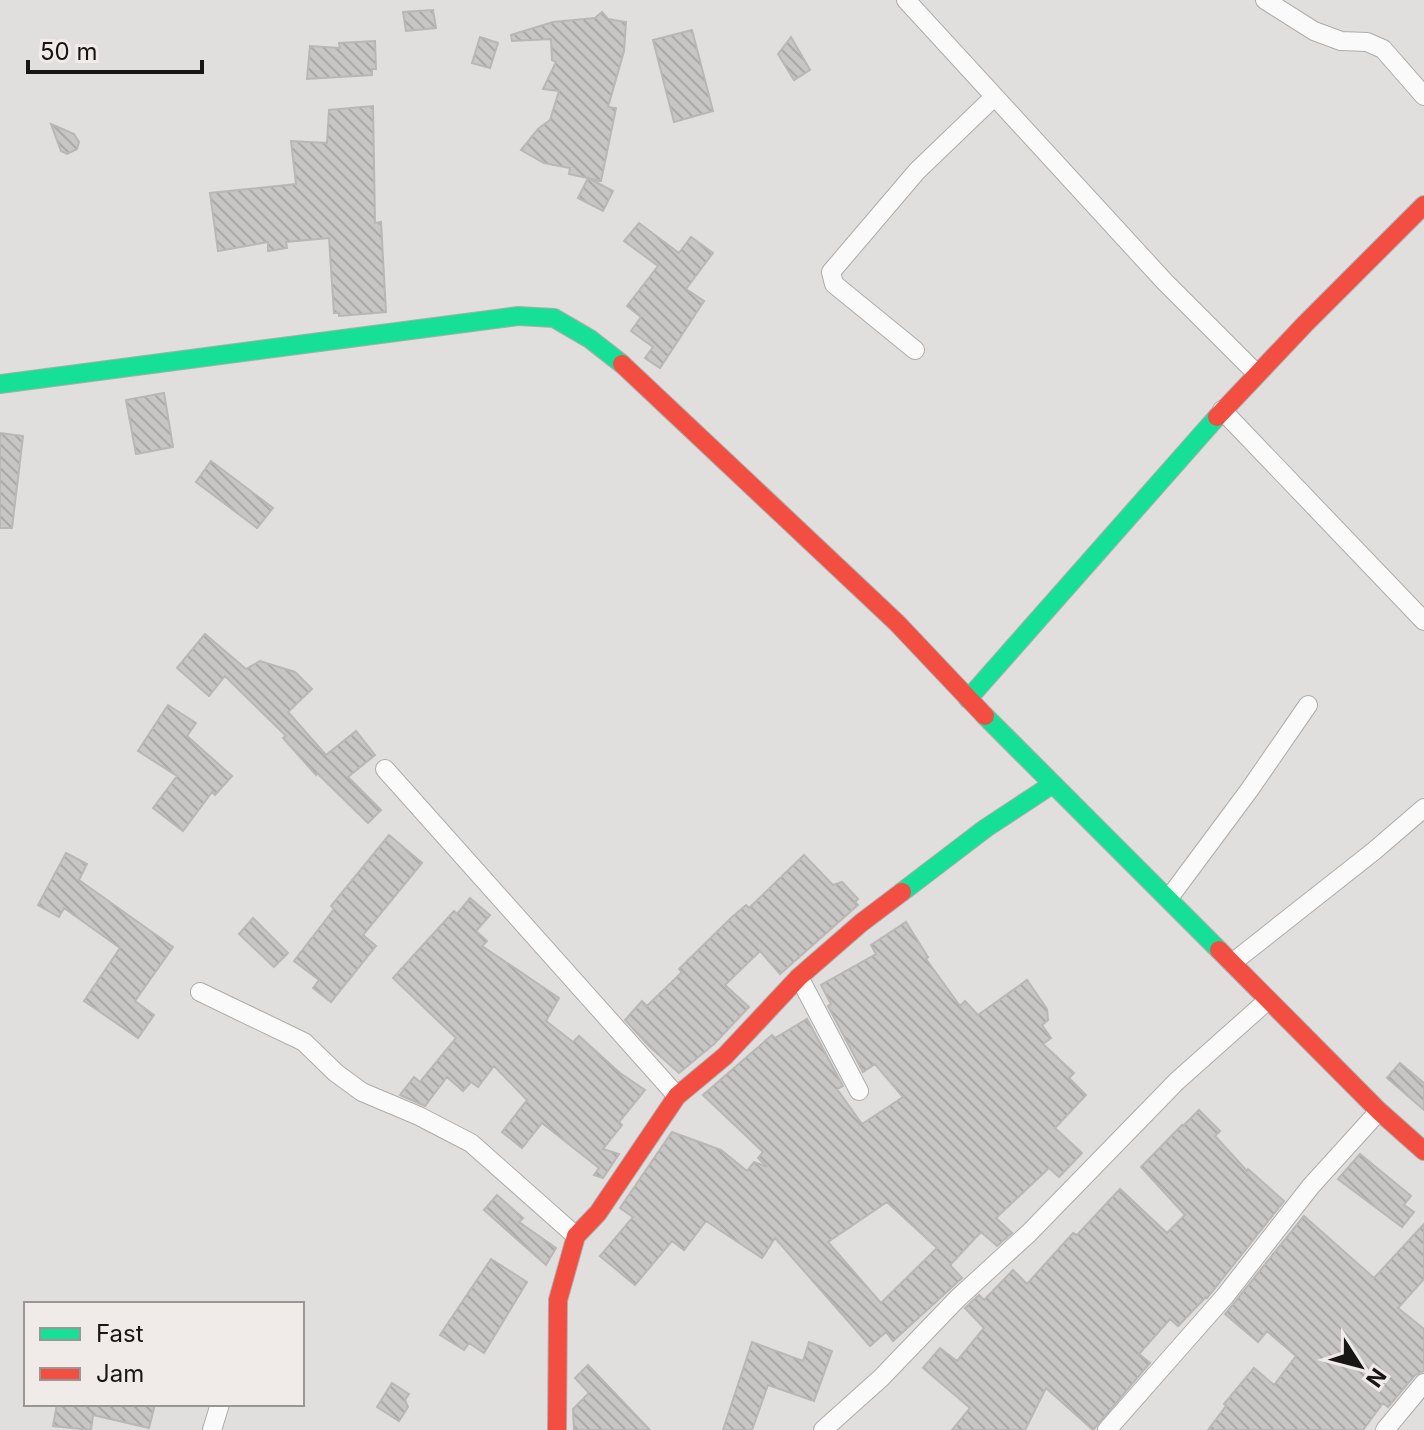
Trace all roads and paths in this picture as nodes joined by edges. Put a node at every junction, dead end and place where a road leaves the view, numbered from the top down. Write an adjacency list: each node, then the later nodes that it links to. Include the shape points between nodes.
1 (906, 0): 5 (street)
2 (1265, 0): 3 (street)
3 (1292, 8): 4 (street, via 1314,31 1383,49)
4 (1424, 96)
5 (994, 97): 7 (street, via 917,171 831,272 834,284); 8 (street)
6 (1424, 205): 8 (street)
7 (915, 350)
8 (1256, 373): 10 (street)
9 (0, 384): 12 (street, via 518,316 554,318 622,364 897,623)
10 (1222, 410): 11 (street); 12 (street)
11 (1424, 621)
12 (968, 699): 15 (street)
13 (1308, 705): 17 (street)
14 (385, 769): 23 (street)
15 (1053, 784): 17 (street); 19 (street, via 986,828)
16 (1424, 808): 18 (street)
17 (1169, 898): 18 (street)
18 (1232, 963): 21 (street)
19 (799, 977): 22 (street); 23 (street, via 725,1056)
20 (200, 992): 26 (street, via 304,1042 362,1092 471,1143)
21 (1268, 1000): 24 (street); 31 (street, via 1177,1081 1029,1233)
22 (859, 1091)
23 (677, 1096): 26 (street, via 598,1213)
24 (1379, 1111): 25 (street); 32 (street)
25 (1424, 1151)
26 (576, 1236): 30 (street, via 558,1300)
27 (1424, 1383): 33 (street)
28 (219, 1406): 29 (street)
29 (212, 1430)
30 (557, 1430)
31 (823, 1430)
32 (1107, 1430)
33 (1385, 1430)

